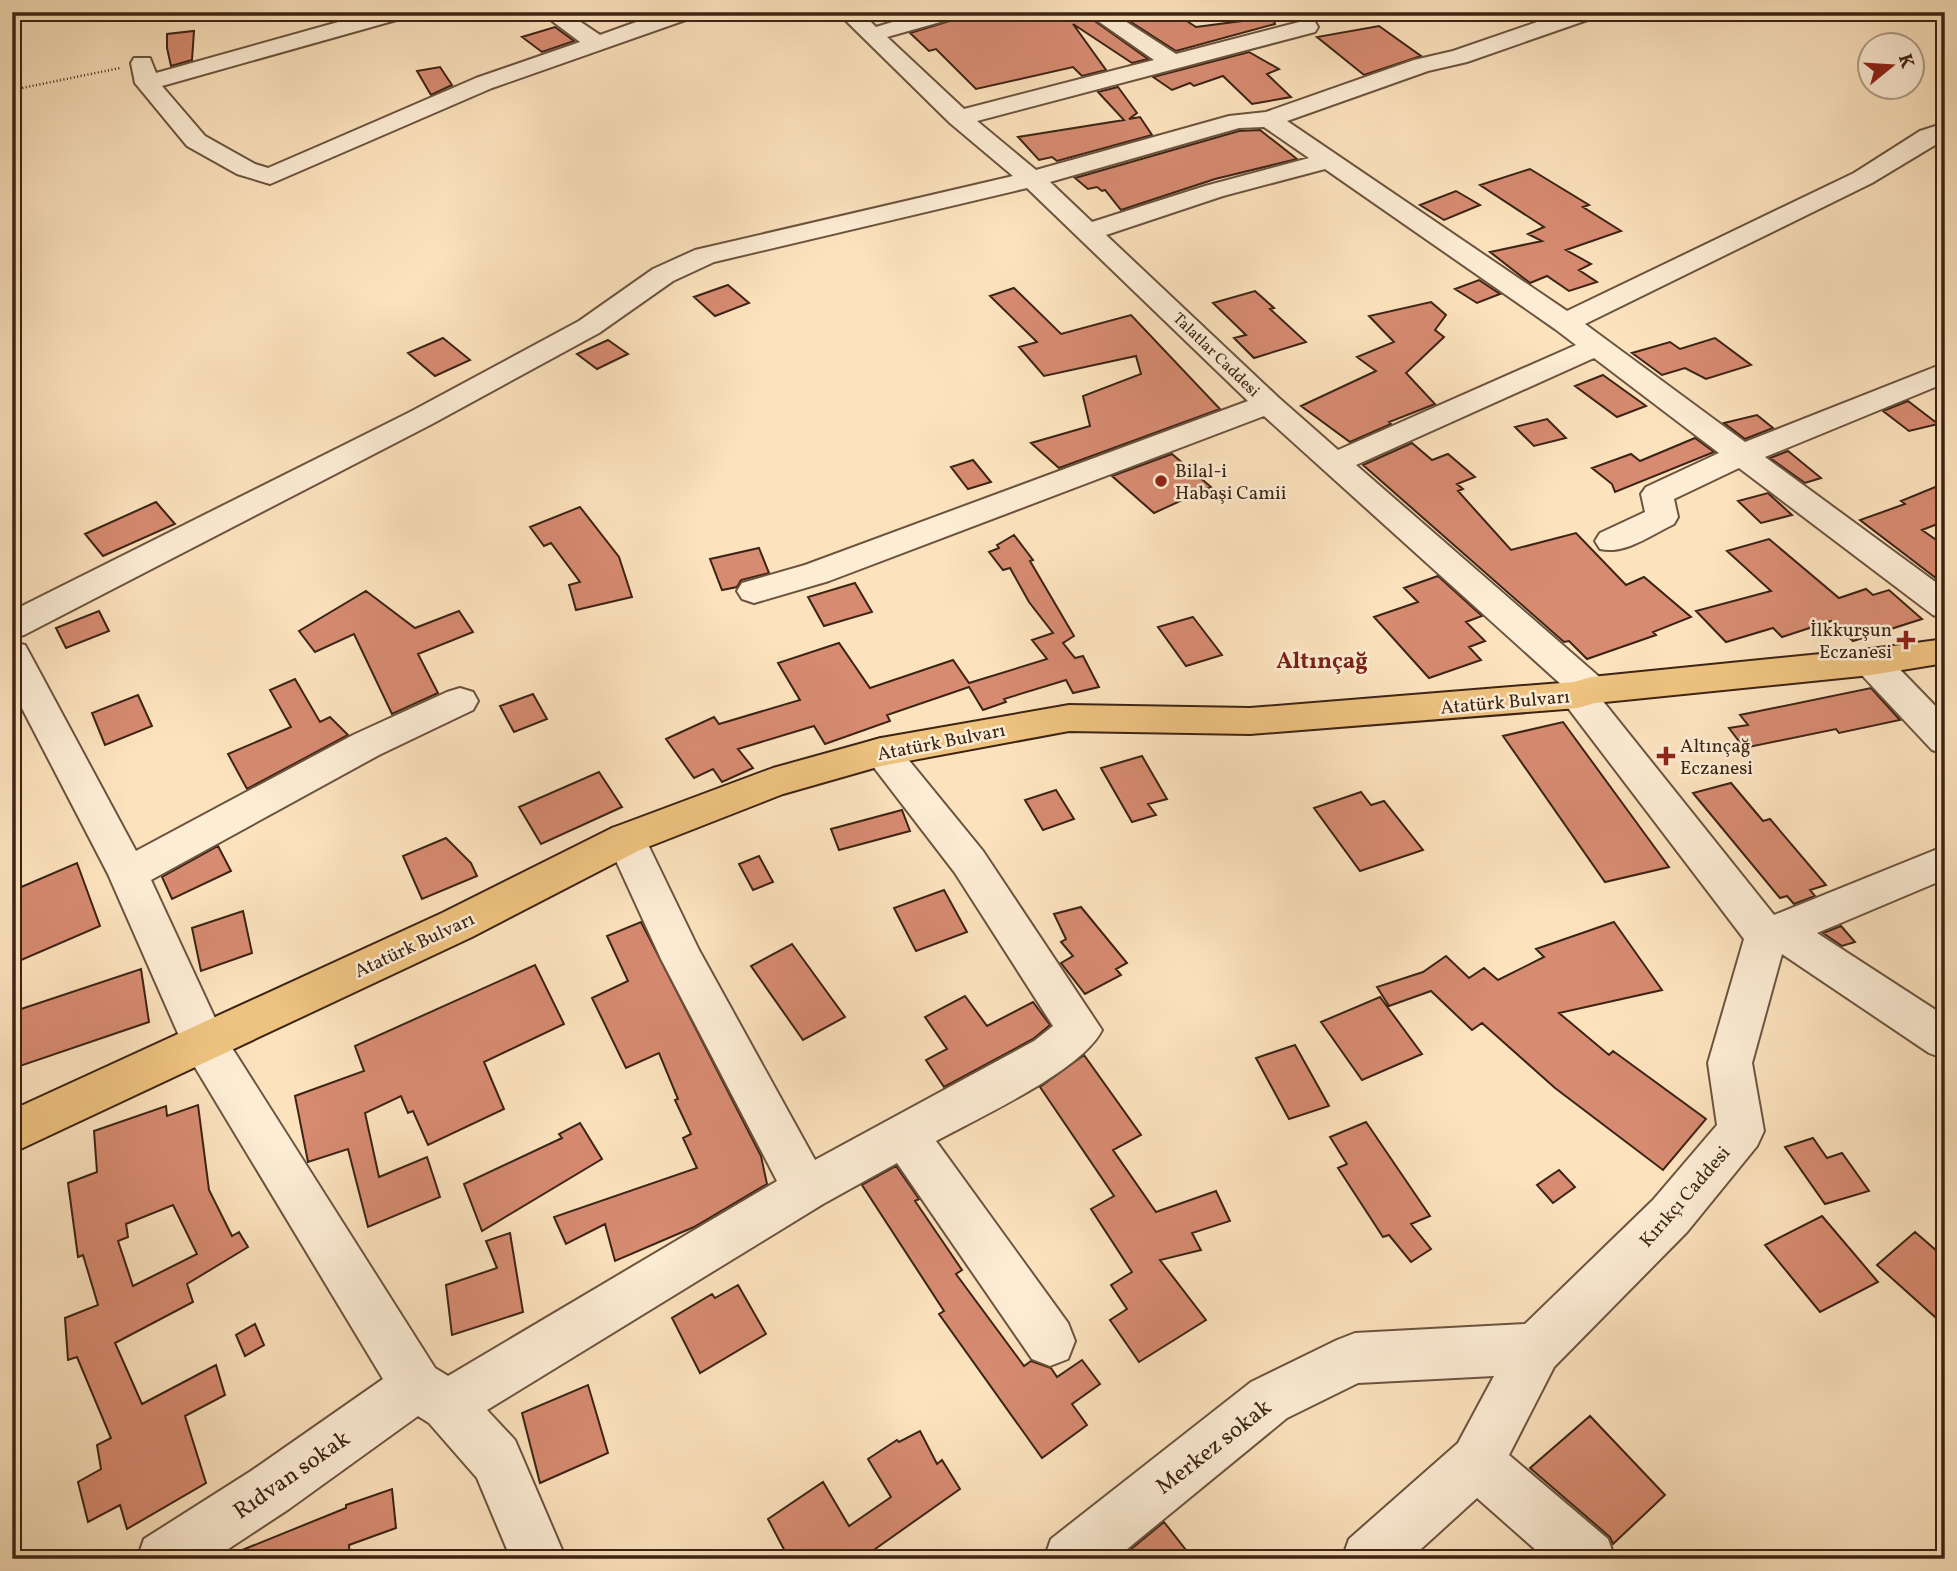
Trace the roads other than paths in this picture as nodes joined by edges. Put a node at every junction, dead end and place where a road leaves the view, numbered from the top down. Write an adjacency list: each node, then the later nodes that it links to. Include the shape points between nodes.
1 (399, 12): 10 (street, via 144,73 197,141 246,169 270,176 484,83)
2 (551, 12): 10 (street)
3 (687, 12): 10 (street)
4 (848, 12): 9 (street, Talatlar Caddesi)
5 (950, 12): 9 (street)
6 (1096, 12): 11 (street)
7 (1588, 12): 13 (street)
8 (1307, 27): 11 (street)
9 (871, 35): 12 (street, Talatlar Caddesi)
10 (596, 42)
11 (1173, 62): 12 (street)
12 (960, 118): 16 (street, Talatlar Caddesi)
13 (1269, 119): 15 (street); 16 (street, via 1238,121)
14 (1945, 130): 18 (street, via 1863,178)
15 (1328, 161): 17 (street); 18 (street)
16 (1032, 179): 17 (street, Talatlar Caddesi); 27 (street, via 705,256 663,275 589,327 421,418)
17 (1087, 232): 21 (street, Talatlar Caddesi)
18 (1565, 323): 19 (street)
19 (1595, 347): 22 (street); 23 (street)
20 (1945, 372): 22 (street)
21 (1268, 404): 23 (street, Talatlar Caddesi); 25 (street, via 817,573)
22 (1742, 455): 24 (street, via 1657,494 1662,517); 26 (street)
23 (1335, 463): 31 (street, Talatlar Caddesi)
24 (1612, 541)
25 (754, 591)
26 (1945, 607)
27 (12, 626)
28 (1945, 650): 30 (main road, Atatürk Bulvarı)
29 (12, 654): 37 (street)
30 (1871, 662): 31 (main road, Atatürk Bulvarı); 33 (street)
31 (1585, 693): 34 (main road, Atatürk Bulvarı, via 1250,721 1069,718); 38 (street)
32 (460, 701): 37 (street, via 366,745)
33 (1945, 740)
34 (881, 752): 35 (main road, Atatürk Bulvarı, via 773,782); 42 (street, Rıdvan sokak, via 969,862 1080,1030 1050,1055)
35 (626, 839): 40 (main road, Atatürk Bulvarı, via 457,925); 43 (street, via 682,959)
36 (1945, 862): 38 (street)
37 (128, 874): 40 (street)
38 (1774, 934): 39 (street); 45 (street, Kırıkçı Caddesi, via 1730,1063 1741,1131 1670,1216)
39 (1945, 1040)
40 (203, 1041): 41 (main road, Atatürk Bulvarı); 46 (street)
41 (12, 1132)
42 (905, 1136): 43 (street, Rıdvan sokak); 44 (street)
43 (806, 1189): 46 (street, Rıdvan sokak)
44 (1050, 1342)
45 (1536, 1349): 47 (street, Kırıkçı Caddesi); 50 (street, Merkez sokak, via 1354,1358 1269,1401)
46 (432, 1396): 48 (street, Rıdvan sokak, via 270,1490); 49 (street, via 495,1459)
47 (1477, 1462): 51 (street); 52 (street)
48 (164, 1559)
49 (539, 1559)
50 (1071, 1559)
51 (1369, 1559)
52 (1588, 1559)

